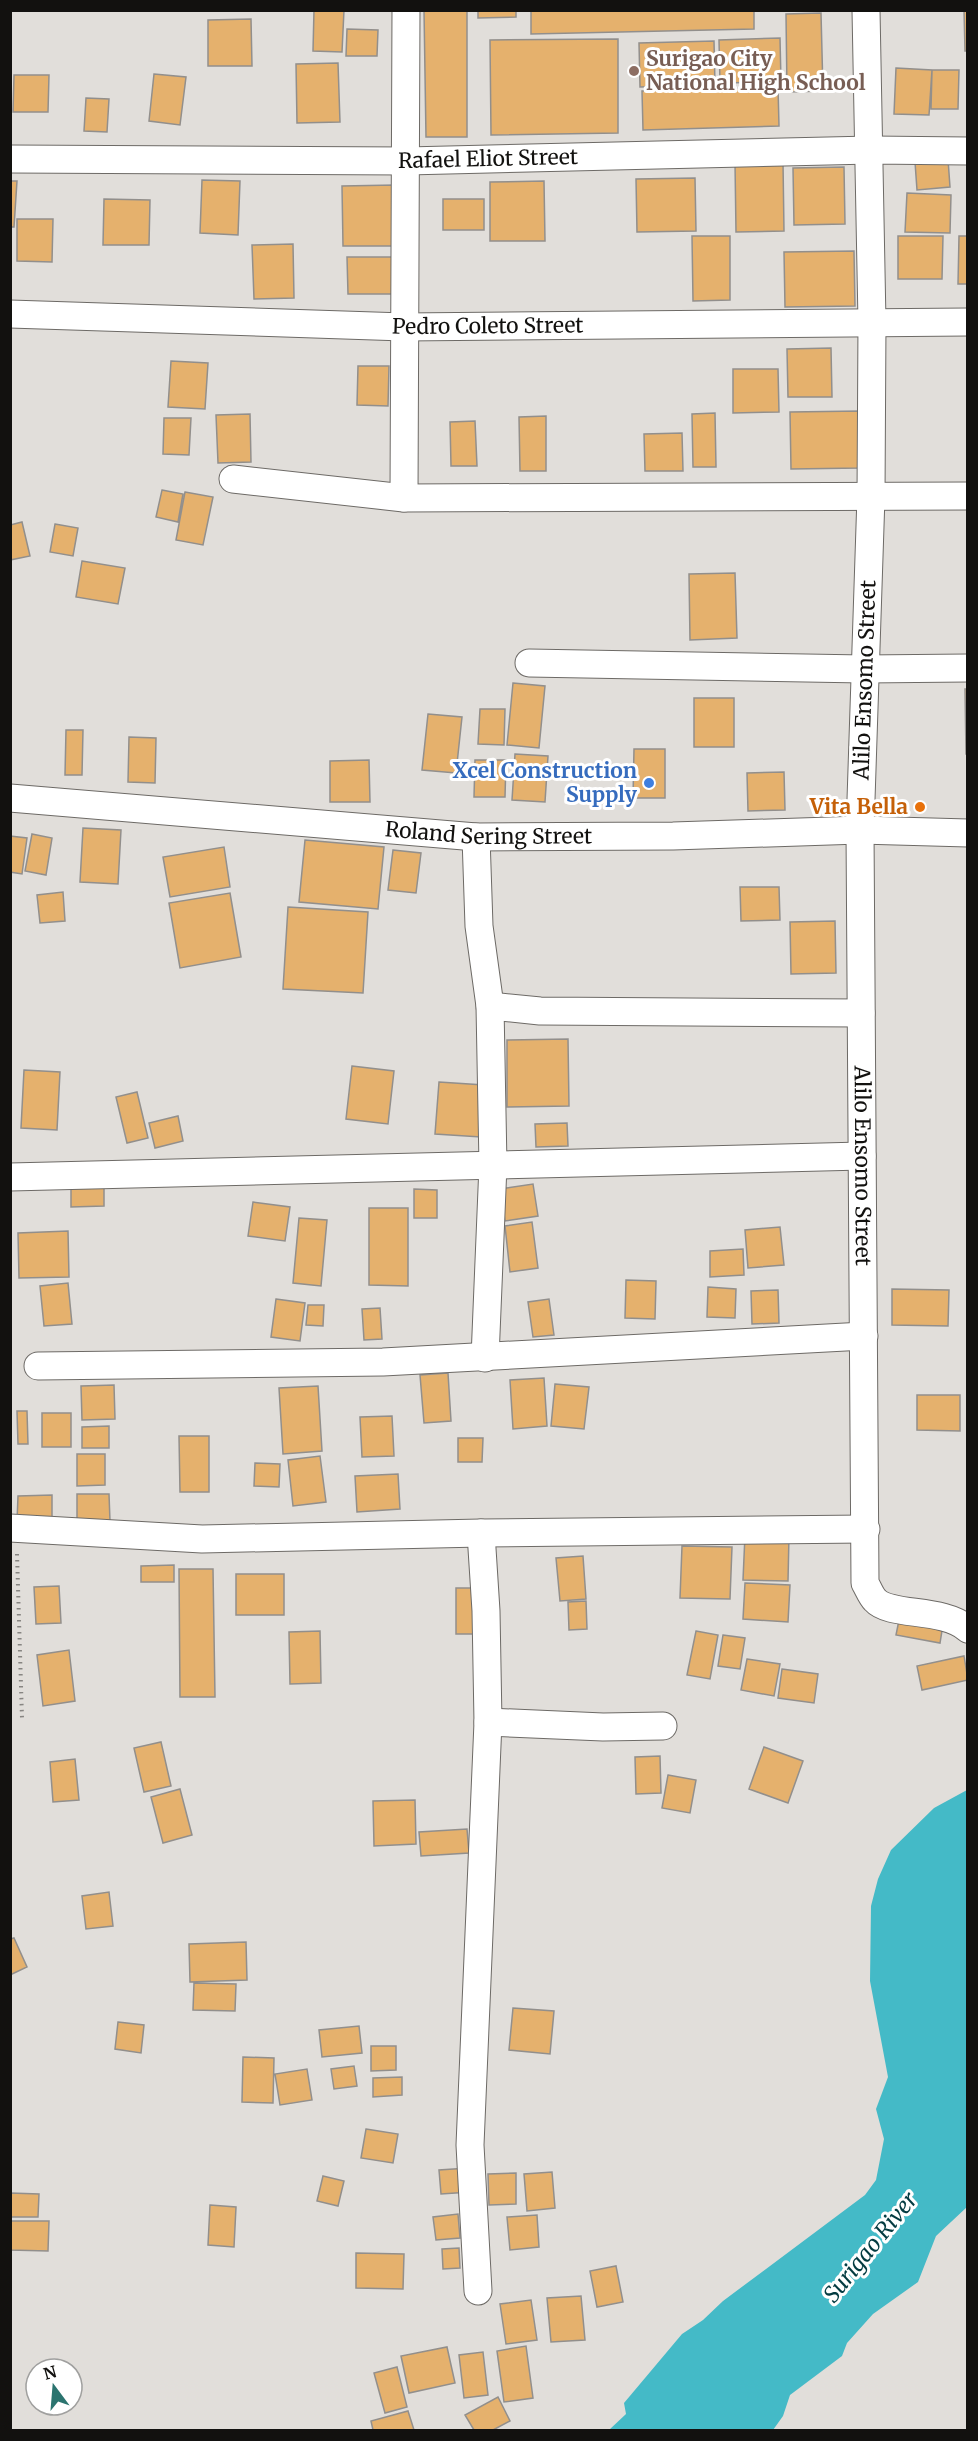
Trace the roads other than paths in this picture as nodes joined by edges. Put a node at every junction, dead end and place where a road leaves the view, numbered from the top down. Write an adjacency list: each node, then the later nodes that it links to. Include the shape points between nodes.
1 (406, 10): 6 (street)
2 (866, 10): 3 (street, Alilo Ensomo Street)
3 (871, 150): 4 (street, Rafael Eliot Street); 6 (street, Rafael Eliot Street); 8 (street, Alilo Ensomo Street)
4 (968, 151)
5 (10, 159): 6 (street, Rafael Eliot Street)
6 (407, 161): 10 (street)
7 (10, 314): 10 (street, Pedro Coleto Street)
8 (872, 322): 9 (street, Pedro Coleto Street); 10 (street, Pedro Coleto Street); 12 (street, Alilo Ensomo Street)
9 (968, 322)
10 (404, 327): 14 (street)
11 (233, 479): 14 (street)
12 (871, 496): 13 (street); 14 (street); 17 (street, Alilo Ensomo Street)
13 (968, 496)
14 (404, 498)
15 (529, 663): 17 (street)
16 (968, 668): 17 (street)
17 (864, 669): 19 (street, Alilo Ensomo Street)
18 (10, 798): 21 (street, Roland Sering Street)
19 (860, 830): 20 (street, Roland Sering Street); 21 (street, Roland Sering Street); 23 (street, Alilo Ensomo Street)
20 (968, 832)
21 (476, 837): 22 (street, via 478,926)
22 (490, 1006): 23 (street, via 540,1011); 25 (street)
23 (861, 1013): 24 (street, Alilo Ensomo Street)
24 (862, 1156): 25 (street); 27 (street, Alilo Ensomo Street)
25 (493, 1165): 26 (street); 28 (street)
26 (10, 1177)
27 (864, 1336): 28 (street); 31 (street, Alilo Ensomo Street)
28 (485, 1358): 29 (street)
29 (38, 1366)
30 (13, 1528): 32 (street, via 202,1539)
31 (866, 1529): 32 (street); 33 (street, Alilo Ensomo Street, via 865,1583 875,1600 887,1606 948,1617)
32 (481, 1533): 34 (street)
33 (968, 1629)
34 (488, 1722): 35 (street); 36 (street, via 470,2145)
35 (663, 1726)
36 (478, 2291)

